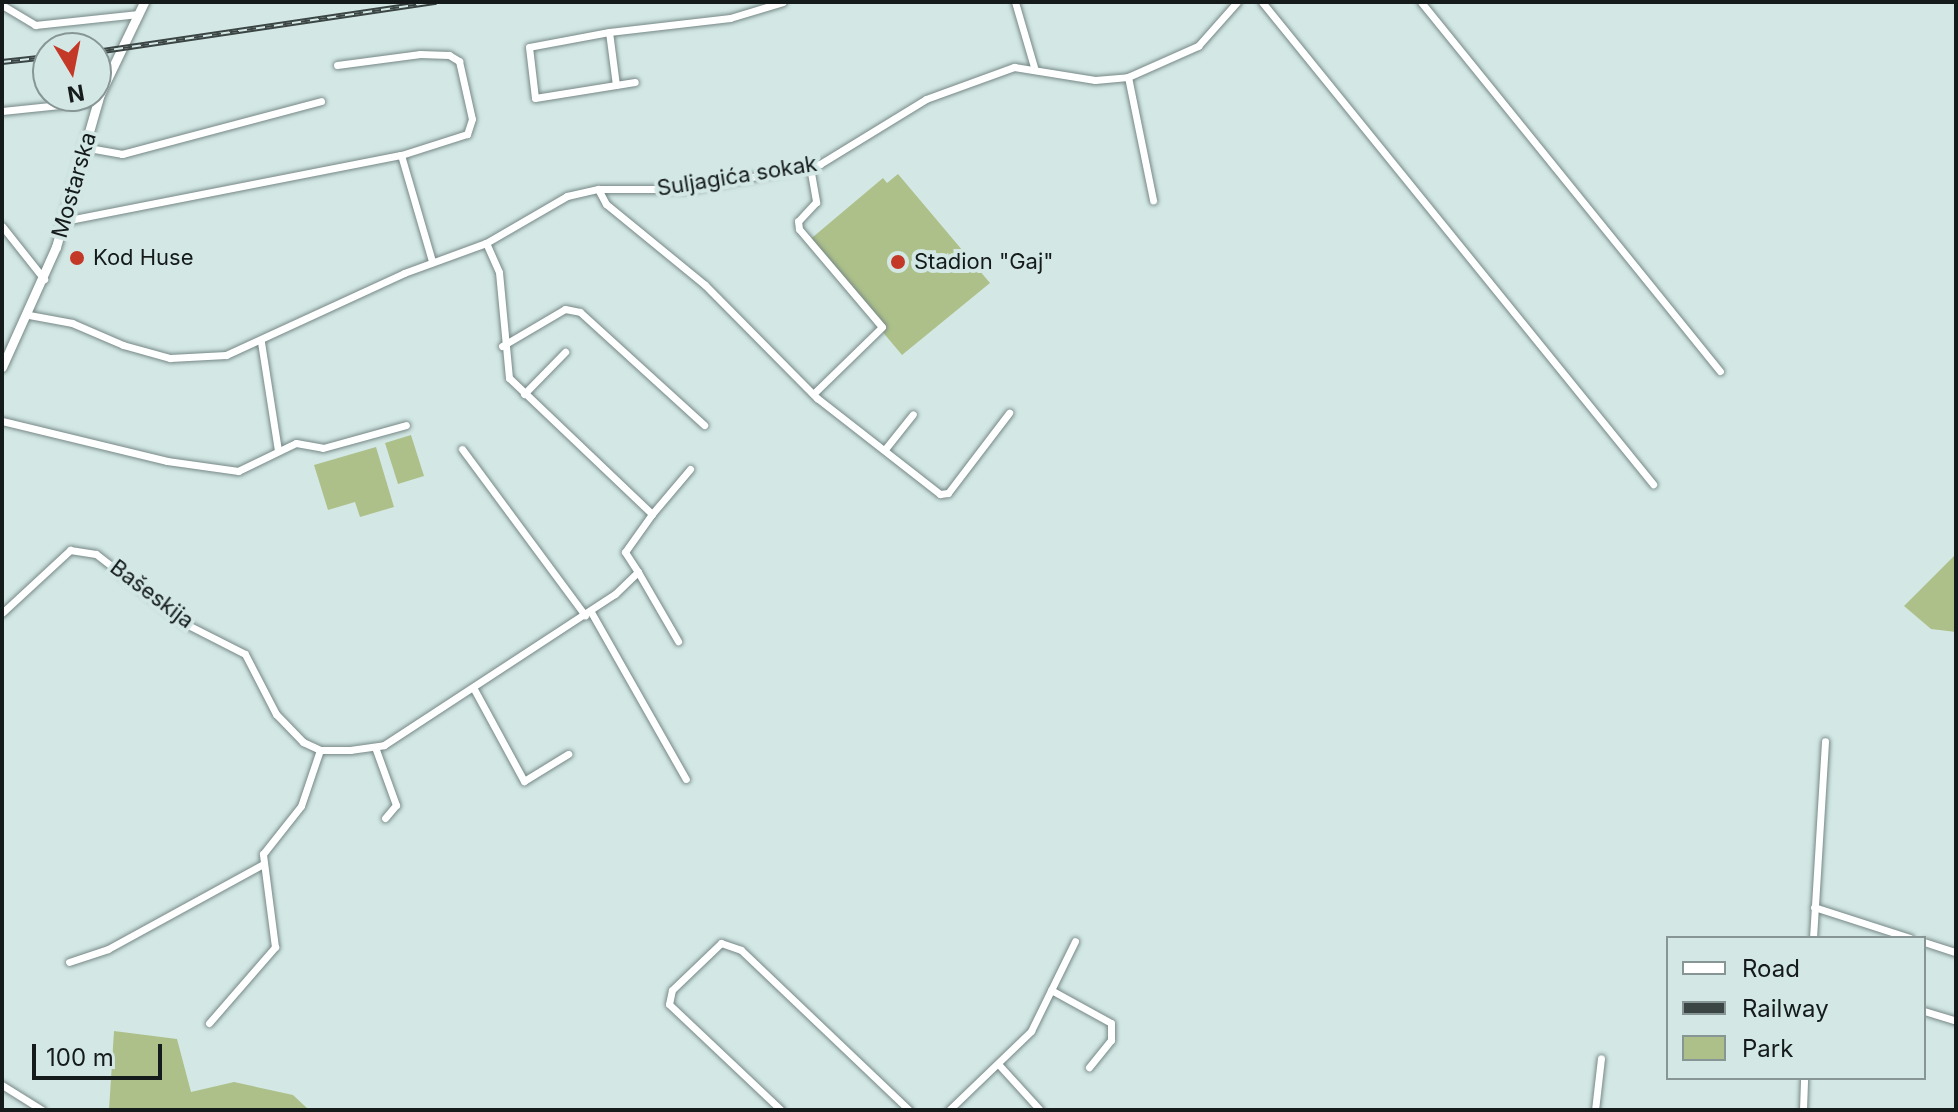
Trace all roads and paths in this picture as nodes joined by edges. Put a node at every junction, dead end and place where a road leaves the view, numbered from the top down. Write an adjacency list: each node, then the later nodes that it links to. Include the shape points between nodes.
1 (144, 2): 8 (main road, Mostarska)
2 (783, 2): 9 (street, via 730,18)
3 (1015, 2): 11 (street)
4 (1237, 2): 13 (street, Suljagića sokak, via 1191,51)
5 (1262, 2): 47 (street)
6 (1421, 2): 35 (street)
7 (2, 5): 8 (street, via 35,25)
8 (138, 14): 12 (main road, Mostarska)
9 (609, 32): 15 (street); 15 (street, via 529,47 535,98)
10 (337, 65): 21 (street, via 420,54 449,55 459,61 472,119 467,134)
11 (1034, 67): 13 (street, Suljagića sokak, via 1095,80); 22 (street, Suljagića sokak, via 1014,67 926,99 842,154)
12 (112, 71)
13 (1128, 77): 24 (street)
14 (635, 82): 15 (street)
15 (616, 85)
16 (321, 101): 20 (street, via 122,154)
17 (32, 108): 18 (street)
18 (2, 111)
19 (94, 112): 20 (main road, Mostarska)
20 (83, 147): 25 (main road, Mostarska)
21 (401, 155): 25 (street); 28 (street)
22 (810, 167): 23 (street, Suljagića sokak, via 688,189); 37 (street, via 816,202 798,221 799,229 882,327)
23 (598, 189): 27 (street, Suljagića sokak, via 567,196); 37 (street, via 606,204 705,285)
24 (1153, 200)
25 (64, 221): 29 (main road, Mostarska)
26 (2, 226): 29 (street)
27 (486, 243): 28 (street, Suljagića sokak); 32 (street, via 502,289)
28 (432, 261): 31 (street, Suljagića sokak)
29 (44, 279): 30 (main road, Mostarska)
30 (29, 315): 31 (street, Suljagića sokak, via 72,323 170,358 226,355); 34 (main road, Mostarska)
31 (261, 342): 45 (street)
32 (502, 346): 36 (street, via 509,378); 42 (street, via 565,309 580,312)
33 (565, 352): 36 (street)
34 (2, 367)
35 (1720, 371)
36 (524, 394): 48 (street)
37 (813, 394): 43 (street)
38 (1009, 413): 43 (street, via 946,494)
39 (913, 414): 43 (street)
40 (2, 421): 45 (street, via 167,461 233,470)
41 (406, 425): 45 (street, via 323,448 303,443)
42 (704, 425)
43 (886, 448)
44 (462, 449): 51 (street)
45 (278, 451)
46 (690, 469): 48 (street)
47 (1653, 484)
48 (652, 514): 49 (street, via 625,552)
49 (638, 572): 51 (street); 52 (street)
50 (2, 613): 56 (street, Bašeskija, via 70,550 96,554 186,624 245,654 280,721)
51 (588, 614): 53 (street); 58 (street)
52 (678, 641)
53 (474, 689): 55 (street); 57 (street, via 524,781)
54 (1825, 741): 61 (street)
55 (375, 747): 56 (street); 59 (street, via 396,805)
56 (320, 750): 60 (street, via 306,798 270,840)
57 (568, 754)
58 (686, 779)
59 (385, 818)
60 (263, 864): 67 (street, via 108,949); 71 (street, via 275,947)
61 (1814, 907): 62 (street); 63 (street)
62 (1813, 936)
63 (1904, 936)
64 (1075, 941): 68 (street)
65 (1926, 943): 66 (street)
66 (1954, 952)
67 (69, 962)
68 (1051, 990): 73 (street, via 1036,1024); 74 (street, via 1111,1023 1111,1040)
69 (1926, 1012): 70 (street)
70 (1956, 1021)
71 (209, 1023)
72 (1601, 1058): 82 (street)
73 (1000, 1066): 80 (street); 81 (street)
74 (1089, 1067)
75 (1804, 1080): 83 (street)
76 (2, 1085): 77 (street)
77 (42, 1110)
78 (781, 1110): 79 (street, via 669,1004 672,990 721,943 741,950)
79 (909, 1110)
80 (949, 1110)
81 (1040, 1110)
82 (1595, 1110)
83 (1803, 1110)

